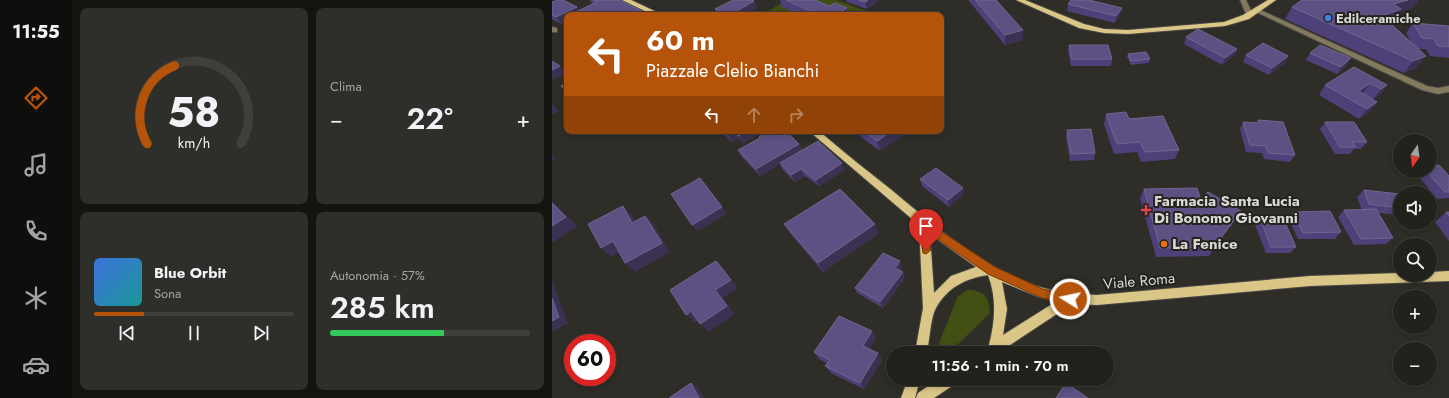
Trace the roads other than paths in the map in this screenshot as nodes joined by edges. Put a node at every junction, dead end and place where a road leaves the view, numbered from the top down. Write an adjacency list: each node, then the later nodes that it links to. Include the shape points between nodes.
1 (625, 0): 6 (main road)
2 (1019, 0): 7 (main road, via 1076,24 1112,32 1216,25 1234,22)
3 (1243, 0): 7 (lane)
4 (1273, 0): 5 (main road)
5 (1256, 10): 7 (main road); 8 (lane, via 1425,88 1438,91)
6 (652, 12)
7 (1249, 15)
8 (1449, 89)
9 (817, 134): 10 (main road, Viale Roma)
10 (924, 224): 11 (main road, Viale Roma); 14 (main road)
11 (992, 270): 13 (main road, Viale Roma, via 1042,293); 14 (main road, via 973,272 957,278 944,288); 16 (main road, via 1002,302 1000,325)
12 (1449, 276): 13 (main road, Viale Roma, via 1335,280 1103,299)
13 (1070, 299): 17 (main road)
14 (929, 308): 15 (main road)
15 (922, 346)
16 (992, 346)
17 (998, 346)
18 (912, 386): 20 (main road)
19 (940, 386): 21 (main road)
20 (908, 398)
21 (923, 398)

